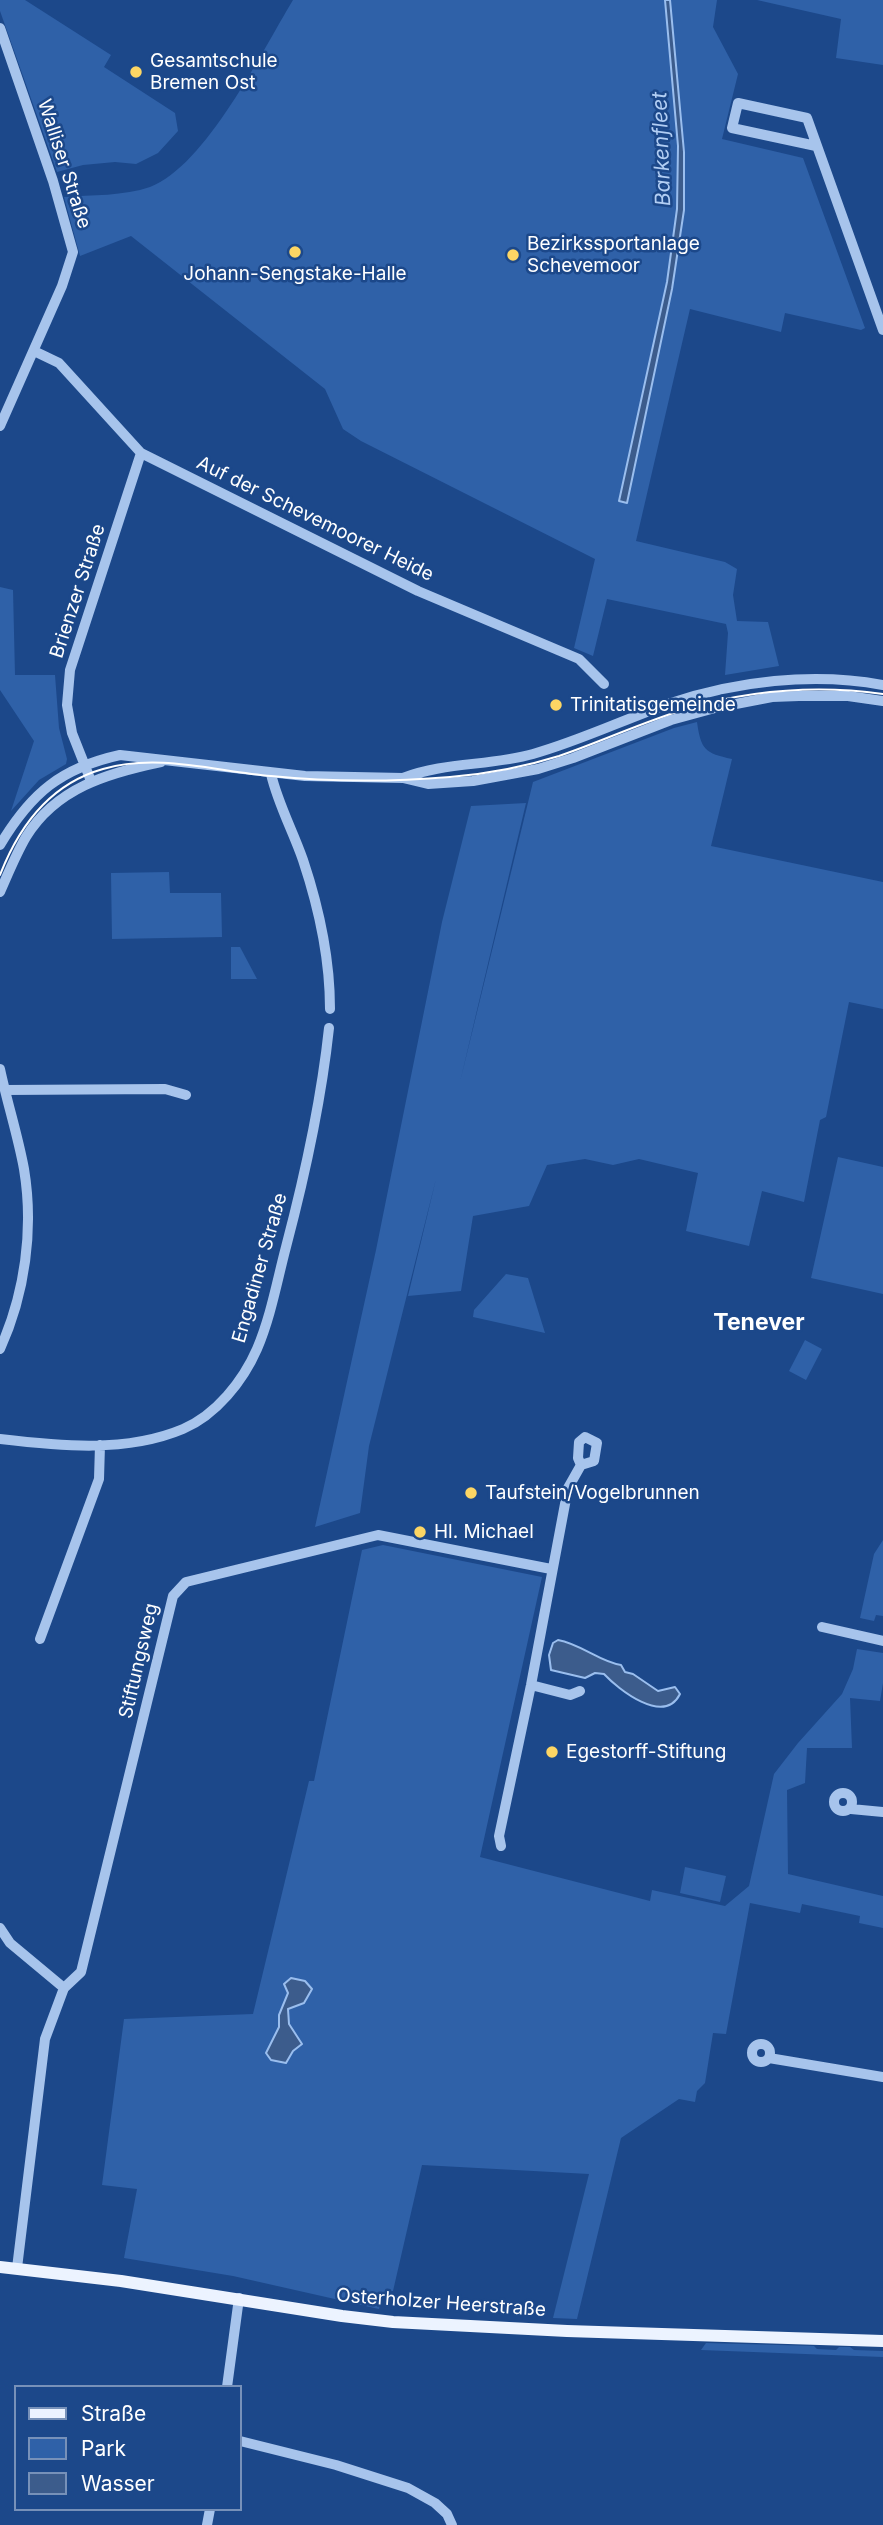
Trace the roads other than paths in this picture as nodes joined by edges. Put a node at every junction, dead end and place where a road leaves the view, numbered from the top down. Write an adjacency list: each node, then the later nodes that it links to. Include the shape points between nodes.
1 (1, 31): 4 (street, Walliser Straße, via 73,252)
2 (816, 146): 2 (street, via 732,128 738,103 807,118); 3 (street)
3 (883, 330)
4 (34, 351): 5 (street, Walliser Straße); 6 (street, Auf der Schevemoorer Heide, via 59,363)
5 (0, 426)
6 (141, 453): 7 (street, Auf der Schevemoorer Heide, via 418,591 579,659); 11 (street, Brienzer Straße, via 70,670 72,733)
7 (604, 684)
8 (883, 685): 13 (street, via 794,680 736,686 679,701 530,755 427,769)
9 (883, 701): 13 (street, via 848,696 772,697 671,720 538,769 473,781 428,784)
10 (167, 761): 11 (street, via 120,755); 12 (street); 14 (street)
11 (84, 765): 14 (street, Brienzer Straße); 15 (street, via 38,794)
12 (271, 774): 13 (street); 17 (street, via 317,908 330,978)
13 (403, 778)
14 (91, 781): 16 (street, via 71,791 40,818)
15 (0, 845)
16 (0, 892)
17 (330, 1009)
18 (329, 1028): 24 (street, Engadiner Straße, via 304,1179 257,1349 222,1402 184,1429 130,1445)
19 (0, 1069): 20 (street)
20 (5, 1090): 21 (street, via 165,1089); 22 (street, via 23,1166 27,1241 16,1305)
21 (186, 1095)
22 (0, 1349)
23 (0, 1439): 24 (street, Engadiner Straße)
24 (100, 1445): 28 (street, via 99,1479)
25 (581, 1465): 26 (street, via 568,1488)
26 (551, 1569): 30 (street); 36 (street, Stiftungsweg, via 378,1535 186,1582 173,1595 81,1972)
27 (822, 1627): 29 (street)
28 (40, 1639)
29 (883, 1641)
30 (531, 1685): 31 (street, via 570,1695); 34 (street, via 499,1836)
31 (580, 1690)
32 (851, 1809): 33 (street)
33 (883, 1812)
34 (501, 1846)
35 (0, 1928): 36 (street, via 10,1943)
36 (64, 1988): 40 (street, Stiftungsweg, via 45,2039)
37 (769, 2057): 38 (street)
38 (883, 2077)
39 (0, 2266): 40 (main road, Osterholzer Heerstraße)
40 (17, 2268): 41 (main road, Osterholzer Heerstraße)
41 (239, 2298): 42 (main road, Osterholzer Heerstraße, via 393,2322); 43 (street)
42 (883, 2341)
43 (227, 2385)
44 (242, 2441): 45 (street, via 408,2488 435,2503)
45 (452, 2525)

